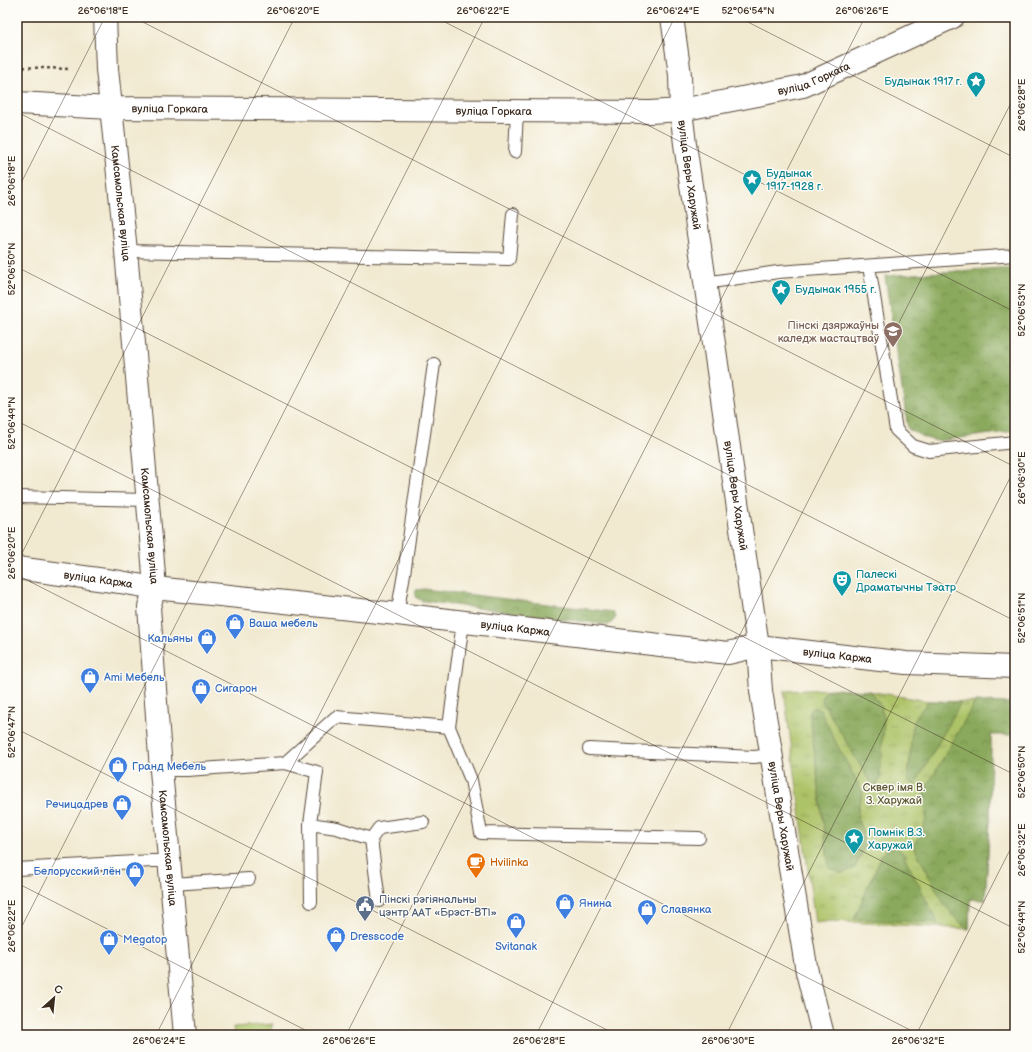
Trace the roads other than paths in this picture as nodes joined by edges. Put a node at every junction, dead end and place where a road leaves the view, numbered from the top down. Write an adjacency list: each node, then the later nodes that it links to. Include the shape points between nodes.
1 (105, 17): 5 (street, Камсамольская вуліца)
2 (672, 17): 6 (street, вуліца Веры Харужай, via 680,75)
3 (953, 17): 6 (street, вуліца Горкага, via 803,86)
4 (17, 103): 5 (street, вуліца Горкага)
5 (111, 108): 7 (street, вуліца Горкага); 10 (street, Камсамольская вуліца)
6 (681, 110): 7 (street, вуліца Горкага); 13 (street, вуліца Веры Харужай)
7 (517, 111): 8 (lane)
8 (515, 152)
9 (513, 214): 10 (lane, via 509,259)
10 (126, 251): 17 (street, Камсамольская вуліца)
11 (1015, 255): 12 (lane)
12 (869, 266): 13 (lane, via 778,272); 15 (lane, via 896,430 913,446 929,451)
13 (705, 283): 22 (street, вуліца Веры Харужай)
14 (434, 364): 20 (lane)
15 (1015, 442)
16 (17, 497): 17 (lane)
17 (148, 500): 19 (street, Камсамольская вуліца)
18 (17, 568): 19 (street, вуліца Каржа)
19 (155, 588): 20 (street, вуліца Каржа); 28 (street, Камсамольская вуліца, via 149,607)
20 (397, 614): 21 (street, вуліца Каржа)
21 (464, 622): 22 (street, вуліца Каржа, via 728,653); 24 (lane)
22 (758, 646): 23 (street, вуліца Каржа, via 906,663); 26 (street, вуліца Веры Харужай, via 761,691)
23 (1015, 667)
24 (449, 727): 27 (lane, via 336,717); 31 (lane, via 471,780 481,832)
25 (589, 750): 26 (lane, via 754,757)
26 (772, 755): 40 (street, вуліца Веры Харужай, via 807,972)
27 (285, 763): 28 (lane); 30 (lane, via 317,772)
28 (161, 770): 33 (street, Камсамольская вуліца)
29 (423, 822): 32 (lane, via 379,828)
30 (310, 824): 32 (lane, via 337,828); 38 (lane)
31 (699, 838)
32 (371, 839): 37 (lane)
33 (170, 861): 34 (lane); 36 (street, Камсамольская вуліца)
34 (17, 869)
35 (249, 879): 36 (lane)
36 (172, 884): 39 (street, Камсамольская вуліца)
37 (379, 901)
38 (310, 902)
39 (185, 1035)
40 (823, 1035)

